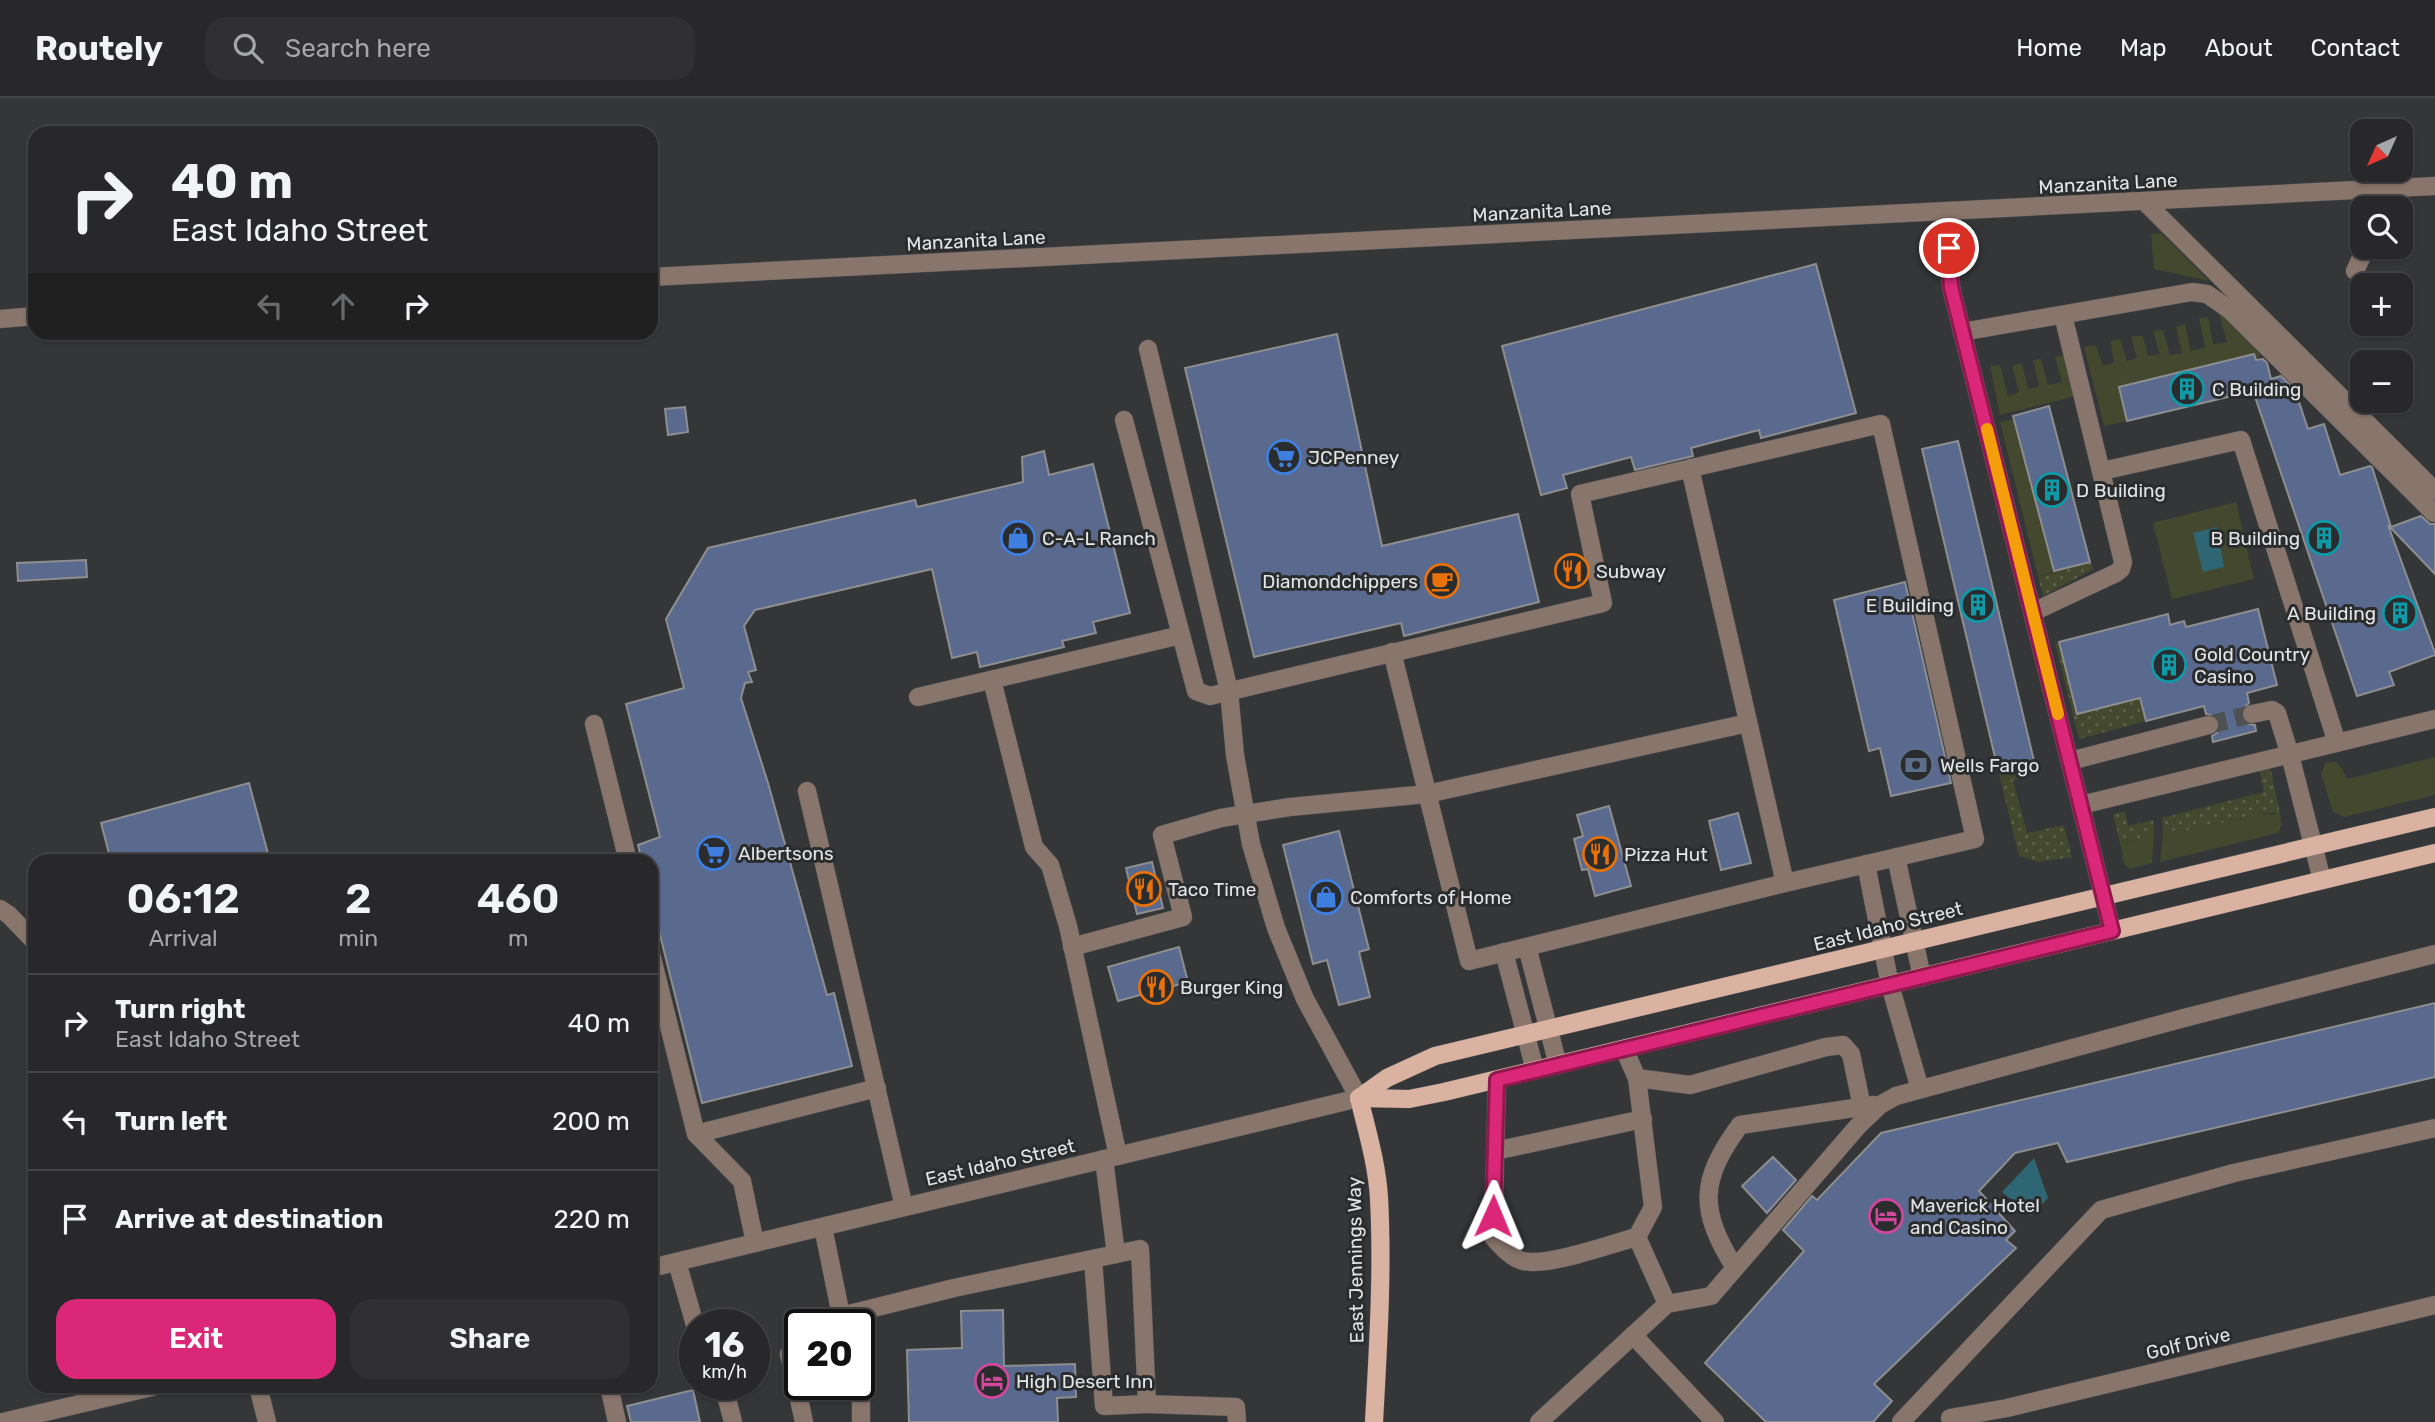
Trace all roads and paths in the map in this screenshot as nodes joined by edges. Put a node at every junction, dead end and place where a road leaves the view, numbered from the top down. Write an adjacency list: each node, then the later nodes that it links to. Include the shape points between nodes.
1 (2435, 186): 2 (street, Manzanita Lane)
2 (2392, 189): 3 (street); 4 (street, Manzanita Lane)
3 (2389, 196)
4 (2145, 202): 8 (street, Manzanita Lane); 17 (street)
5 (1949, 248): 12 (street, via 1950,280)
6 (2360, 259): 7 (street)
7 (2355, 271)
8 (658, 277)
9 (2063, 314): 12 (street); 16 (street); 18 (street, via 2192,292 2216,299)
10 (28, 316): 11 (street)
11 (0, 318)
12 (1962, 332): 19 (street)
13 (1149, 349): 23 (street)
14 (1124, 420): 20 (street)
15 (1689, 468): 21 (street, via 1580,494 1604,603); 27 (street); 41 (street, via 1881,424 1975,839)
16 (2102, 471): 19 (street, via 2123,565 2116,573); 30 (street, via 2241,440)
17 (2435, 491)
18 (2434, 513)
19 (2033, 612): 32 (street)
20 (1181, 635): 22 (street); 23 (street, via 1196,691 1210,696)
21 (1392, 652): 23 (street); 34 (street)
22 (992, 680): 24 (street); 50 (street, via 1034,847 1050,865)
23 (1228, 691): 36 (street)
24 (918, 697)
25 (2252, 713): 31 (street, via 2277,713)
26 (2435, 719): 30 (street)
27 (1748, 723): 34 (street); 44 (street)
28 (594, 724): 40 (street)
29 (2209, 725): 32 (street)
30 (2337, 743): 31 (street)
31 (2290, 755): 35 (street); 38 (street)
32 (2070, 761): 35 (street)
33 (807, 791): 65 (street)
34 (1427, 794): 36 (street); 53 (street, via 1469,961)
35 (2081, 805): 45 (street)
36 (1245, 814): 50 (street, via 1162,835 1183,916); 67 (street, via 1281,940 1321,1032)
37 (2435, 817): 38 (main road, East Idaho Street)
38 (2313, 846): 43 (street); 45 (main road, East Idaho Street)
39 (2435, 853): 43 (main road, East Idaho Street)
40 (626, 854)
41 (1896, 857): 42 (street); 49 (street)
42 (1866, 864): 44 (street); 52 (street)
43 (2322, 880): 47 (main road, East Idaho Street)
44 (1785, 883): 51 (street)
45 (2104, 896): 47 (street); 49 (main road, East Idaho Street)
46 (0, 908): 48 (street)
47 (2112, 931): 55 (main road, East Idaho Street)
48 (28, 935)
49 (1914, 942): 52 (main road, East Idaho Street); 55 (street)
50 (1072, 947): 74 (street)
51 (1527, 947): 53 (street); 58 (street)
52 (1883, 949): 57 (street); 58 (main road, East Idaho Street)
53 (1504, 952): 59 (street)
54 (2435, 954): 66 (street)
55 (1922, 977): 57 (main road, East Idaho Street)
56 (658, 982): 72 (street)
57 (1890, 985): 60 (main road, East Idaho Street); 66 (street)
58 (1549, 1029): 59 (main road, East Idaho Street); 61 (street)
59 (1525, 1035): 62 (street); 67 (main road, East Idaho Street, via 1435,1056 1387,1078)
60 (1624, 1049): 61 (main road, East Idaho Street); 63 (street)
61 (1558, 1065): 62 (main road, East Idaho Street)
62 (1535, 1070): 64 (main road, East Idaho Street)
63 (1637, 1078): 69 (street, via 1690,1085 1843,1045 1851,1054); 70 (street)
64 (1497, 1080): 67 (main road, East Idaho Street, via 1409,1099); 73 (street)
65 (877, 1088): 72 (street); 75 (street)
66 (1920, 1089): 68 (street)
67 (1359, 1098): 74 (street, East Idaho Street); 106 (main road, East Jennings Way, via 1379,1196)
68 (1881, 1104): 69 (street); 83 (street)
69 (1862, 1107): 83 (street, via 1740,1125 1716,1161 1707,1204 1714,1229)
70 (1643, 1119): 73 (street); 77 (street, via 1653,1207)
71 (2435, 1128): 109 (street, via 2234,1173 2101,1210)
72 (696, 1134): 78 (street, via 742,1181)
73 (1495, 1151): 77 (street, via 1493,1237 1521,1261 1545,1262)
74 (1111, 1157): 75 (street, East Idaho Street); 79 (street)
75 (904, 1207): 76 (street, East Idaho Street)
76 (823, 1227): 78 (street, East Idaho Street); 87 (street)
77 (1637, 1237): 84 (street)
78 (755, 1243): 81 (street, East Idaho Street)
79 (1116, 1254): 80 (street); 96 (street, via 1140,1248)
80 (1093, 1259): 88 (street); 96 (street, via 1104,1406)
81 (677, 1262): 82 (street, East Idaho Street); 86 (street)
82 (658, 1266)
83 (1735, 1268): 84 (street, via 1711,1296)
84 (1667, 1304): 89 (street)
85 (2435, 1305): 97 (street, Golf Drive)
86 (690, 1309)
87 (840, 1309)
88 (875, 1312)
89 (1633, 1335): 107 (street); 108 (street)
90 (126, 1393): 99 (street)
91 (260, 1393): 100 (street)
92 (610, 1393): 101 (street)
93 (727, 1400): 102 (street)
94 (799, 1400): 103 (street)
95 (860, 1400): 104 (street)
96 (1147, 1404): 105 (street, via 1236,1407)
97 (2009, 1415): 98 (street, Golf Drive)
98 (1950, 1418)
99 (3, 1422)
100 (267, 1422)
101 (617, 1422)
102 (733, 1422)
103 (804, 1422)
104 (861, 1422)
105 (1237, 1422)
106 (1374, 1422)
107 (1539, 1422)
108 (1715, 1422)
109 (1901, 1422)

